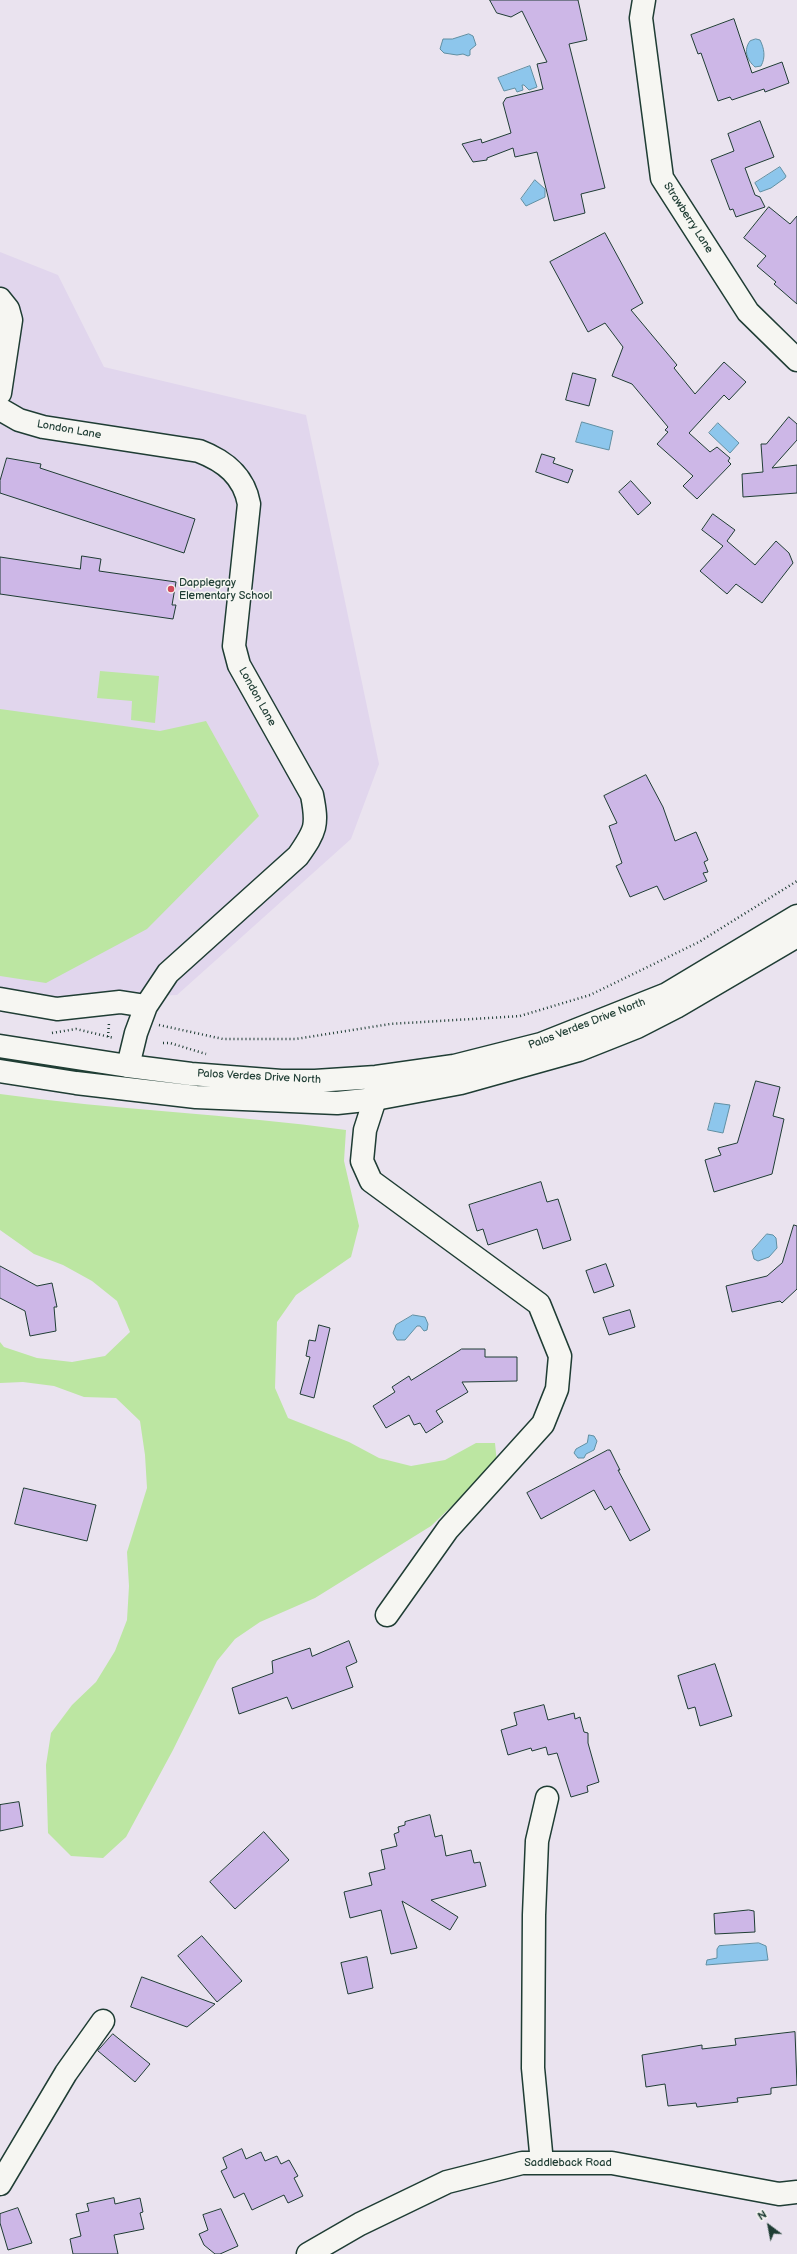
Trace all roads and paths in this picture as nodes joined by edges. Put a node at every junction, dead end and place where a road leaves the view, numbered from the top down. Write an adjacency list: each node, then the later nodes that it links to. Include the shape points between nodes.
1 (644, 0): 3 (main road, Strawberry Lane, via 641,18 662,178 748,312)
2 (0, 299): 4 (main road, via 8,309 11,320)
3 (797, 360)
4 (0, 393)
5 (0, 409): 10 (main road, London Lane, via 19,420 43,427 211,455 240,478 246,491 249,504 234,646 239,665 312,795 316,823 313,833 298,856 168,973)
6 (797, 881): 10 (path, via 699,942 590,995 520,1016 390,1024 296,1039 223,1039)
7 (797, 916): 19 (main road, Palos Verdes Drive North, via 667,994 541,1044 454,1066)
8 (797, 936): 21 (main road, Palos Verdes Drive North, via 676,1007 637,1027 579,1050 462,1083)
9 (0, 999): 10 (main road, via 57,1009 120,1002)
10 (143, 1013): 17 (main road, London Lane)
11 (44, 1034): 12 (path, via 76,1029)
12 (115, 1039)
13 (163, 1043): 15 (path)
14 (0, 1046): 17 (main road, Palos Verdes Drive North)
15 (210, 1055)
16 (0, 1058): 17 (main road, via 99,1073)
17 (128, 1066): 19 (main road, Palos Verdes Drive North, via 281,1081); 20 (main road, via 167,1086)
18 (0, 1070): 20 (main road, Palos Verdes Drive North, via 76,1083)
19 (376, 1077): 21 (main road)
20 (196, 1097): 21 (main road, Palos Verdes Drive North, via 337,1103)
21 (375, 1099): 22 (main road, via 365,1130 362,1161 371,1181 539,1304 560,1356 557,1389 543,1424 448,1529)
22 (386, 1615)
23 (546, 1798): 25 (main road, via 537,1841 534,1931 533,2068)
24 (103, 2021): 26 (main road, via 66,2073)
25 (542, 2162): 27 (main road, Saddleback Road, via 612,2163 780,2194); 28 (main road, Saddleback Road, via 522,2162 447,2182 360,2224)
26 (0, 2184)
27 (797, 2192)
28 (308, 2254)

